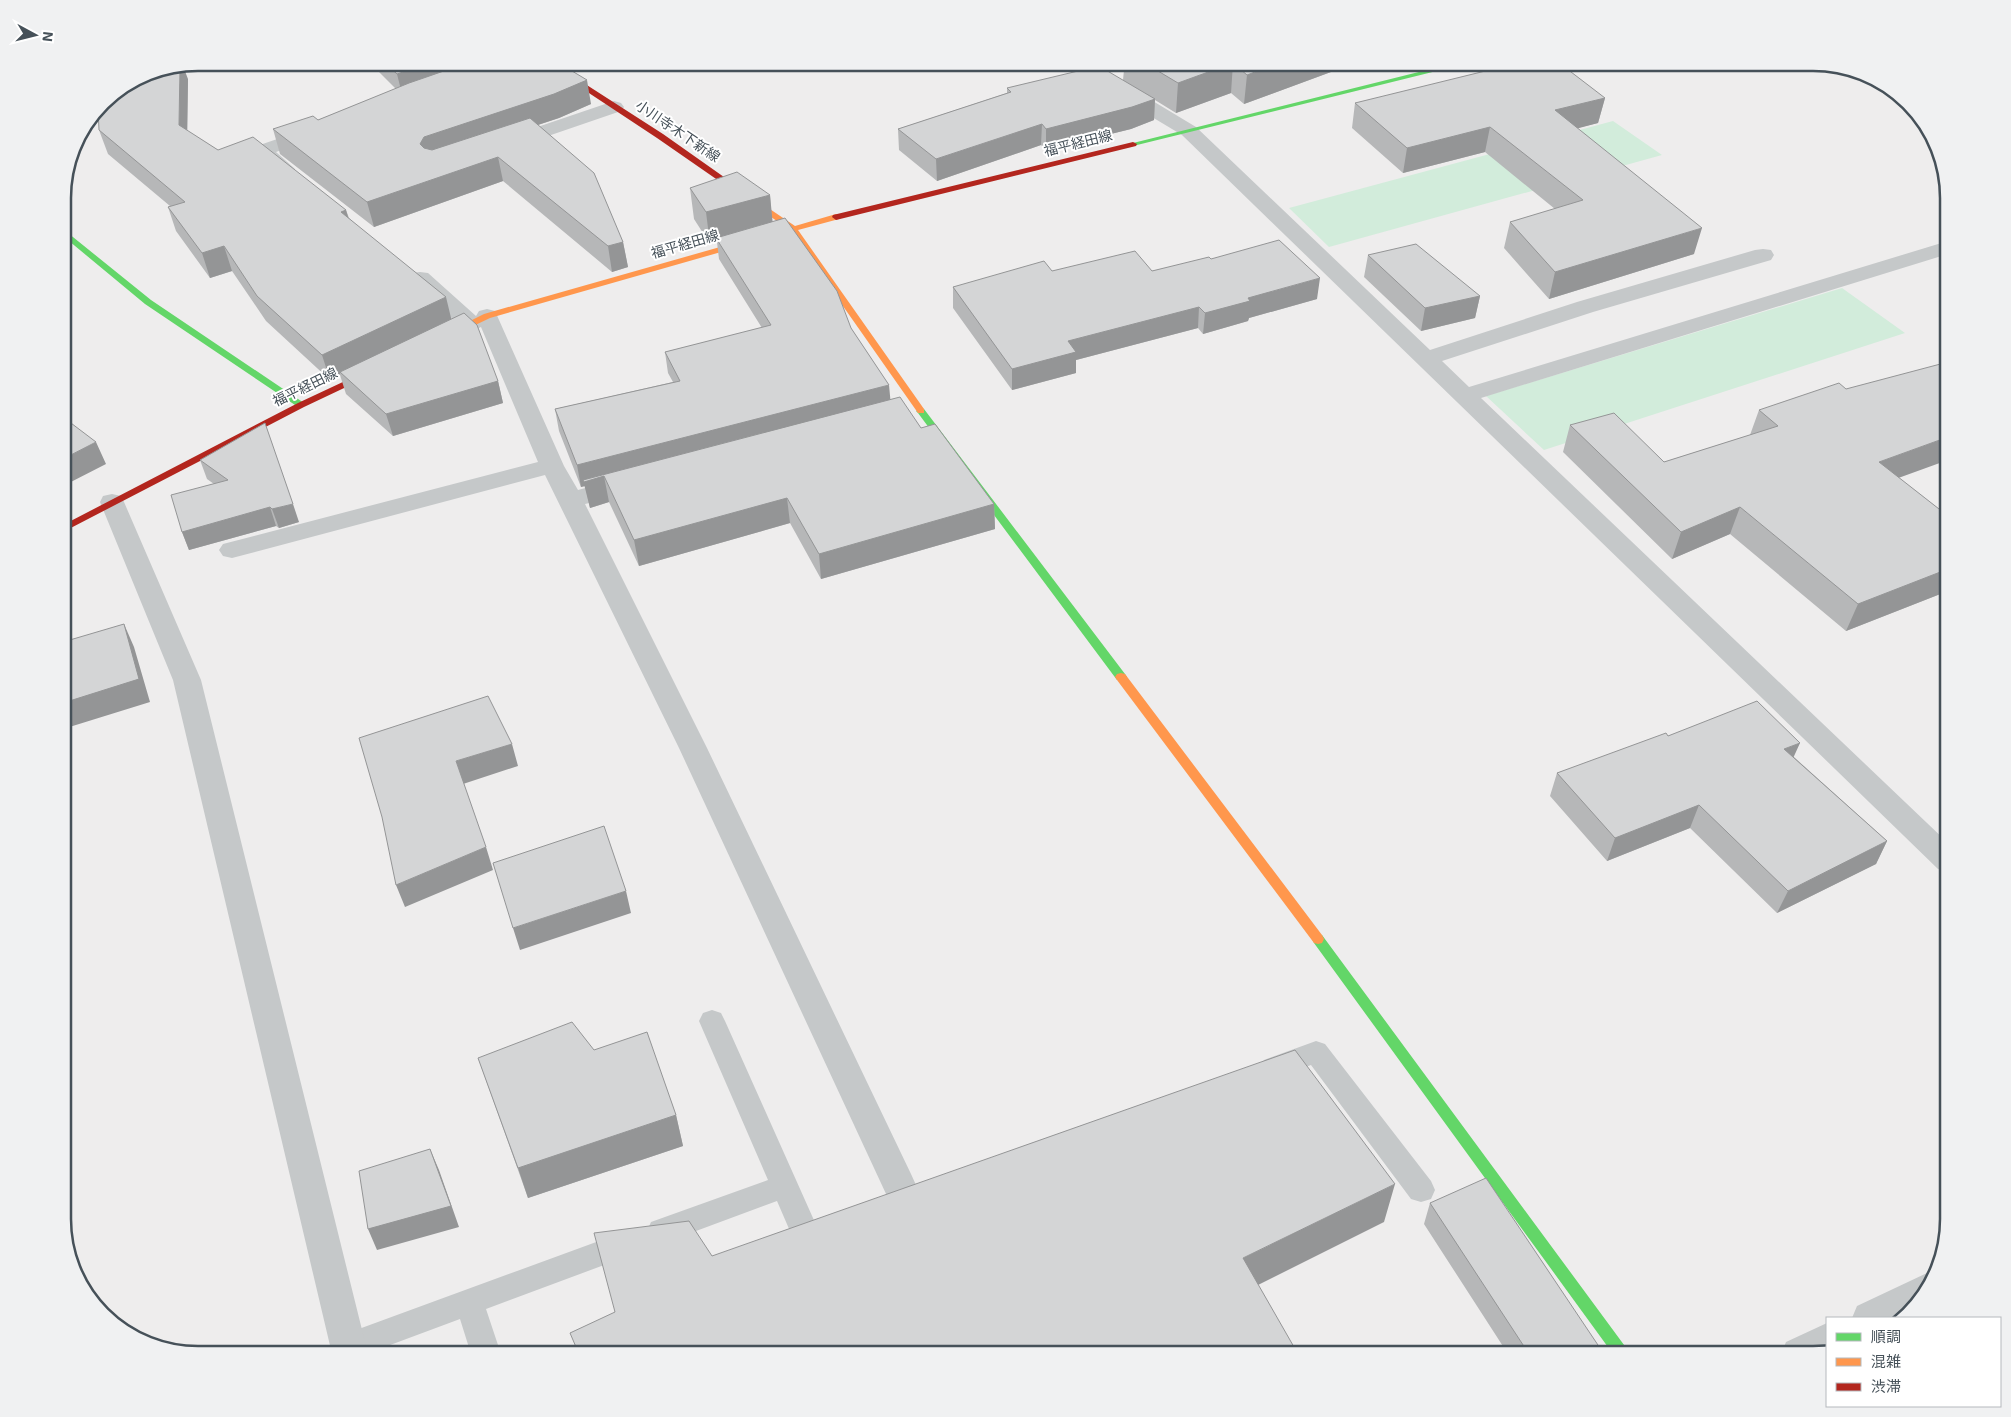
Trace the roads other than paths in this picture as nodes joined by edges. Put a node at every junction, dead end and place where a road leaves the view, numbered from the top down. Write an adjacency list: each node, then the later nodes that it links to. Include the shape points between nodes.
1 (559, 71): 4 (main road, 小川寺木下新線)
2 (1089, 71): 6 (street)
3 (1433, 71): 6 (main road, 福平経田線)
4 (614, 107): 7 (street); 9 (main road, 小川寺木下新線)
5 (332, 126): 8 (street, via 261,151)
6 (1189, 131): 9 (main road, 福平経田線); 16 (street)
7 (493, 148)
8 (298, 180)
9 (792, 228): 14 (main road, 福平経田線); 39 (main road, 小川寺木下新線, via 909,410 1307,924)
10 (72, 239): 19 (main road, via 148,302)
11 (1940, 249): 18 (street)
12 (1763, 255): 16 (street, via 1585,307)
13 (408, 268): 14 (street)
14 (479, 320): 15 (main road, 福平経田線); 20 (street)
15 (427, 345)
16 (1426, 359): 18 (street)
17 (391, 362): 19 (main road, 福平経田線)
18 (1465, 396): 26 (street)
19 (302, 405): 23 (main road, 福平経田線)
20 (552, 466): 22 (street); 25 (street)
21 (610, 490): 22 (street)
22 (571, 500): 31 (street)
23 (112, 502): 24 (main road, 福平経田線); 36 (street, via 187,680)
24 (72, 524)
25 (232, 550)
26 (1940, 853)
27 (712, 1021): 29 (lane)
28 (1251, 1076): 30 (lane, via 1316,1052)
29 (784, 1186): 32 (lane, via 809,1244); 34 (lane)
30 (1421, 1190)
31 (907, 1198)
32 (837, 1233)
33 (1912, 1297): 35 (street)
34 (469, 1302): 37 (lane); 38 (lane)
35 (1872, 1317)
36 (348, 1346)
37 (361, 1346)
38 (483, 1346)
39 (1616, 1346)

